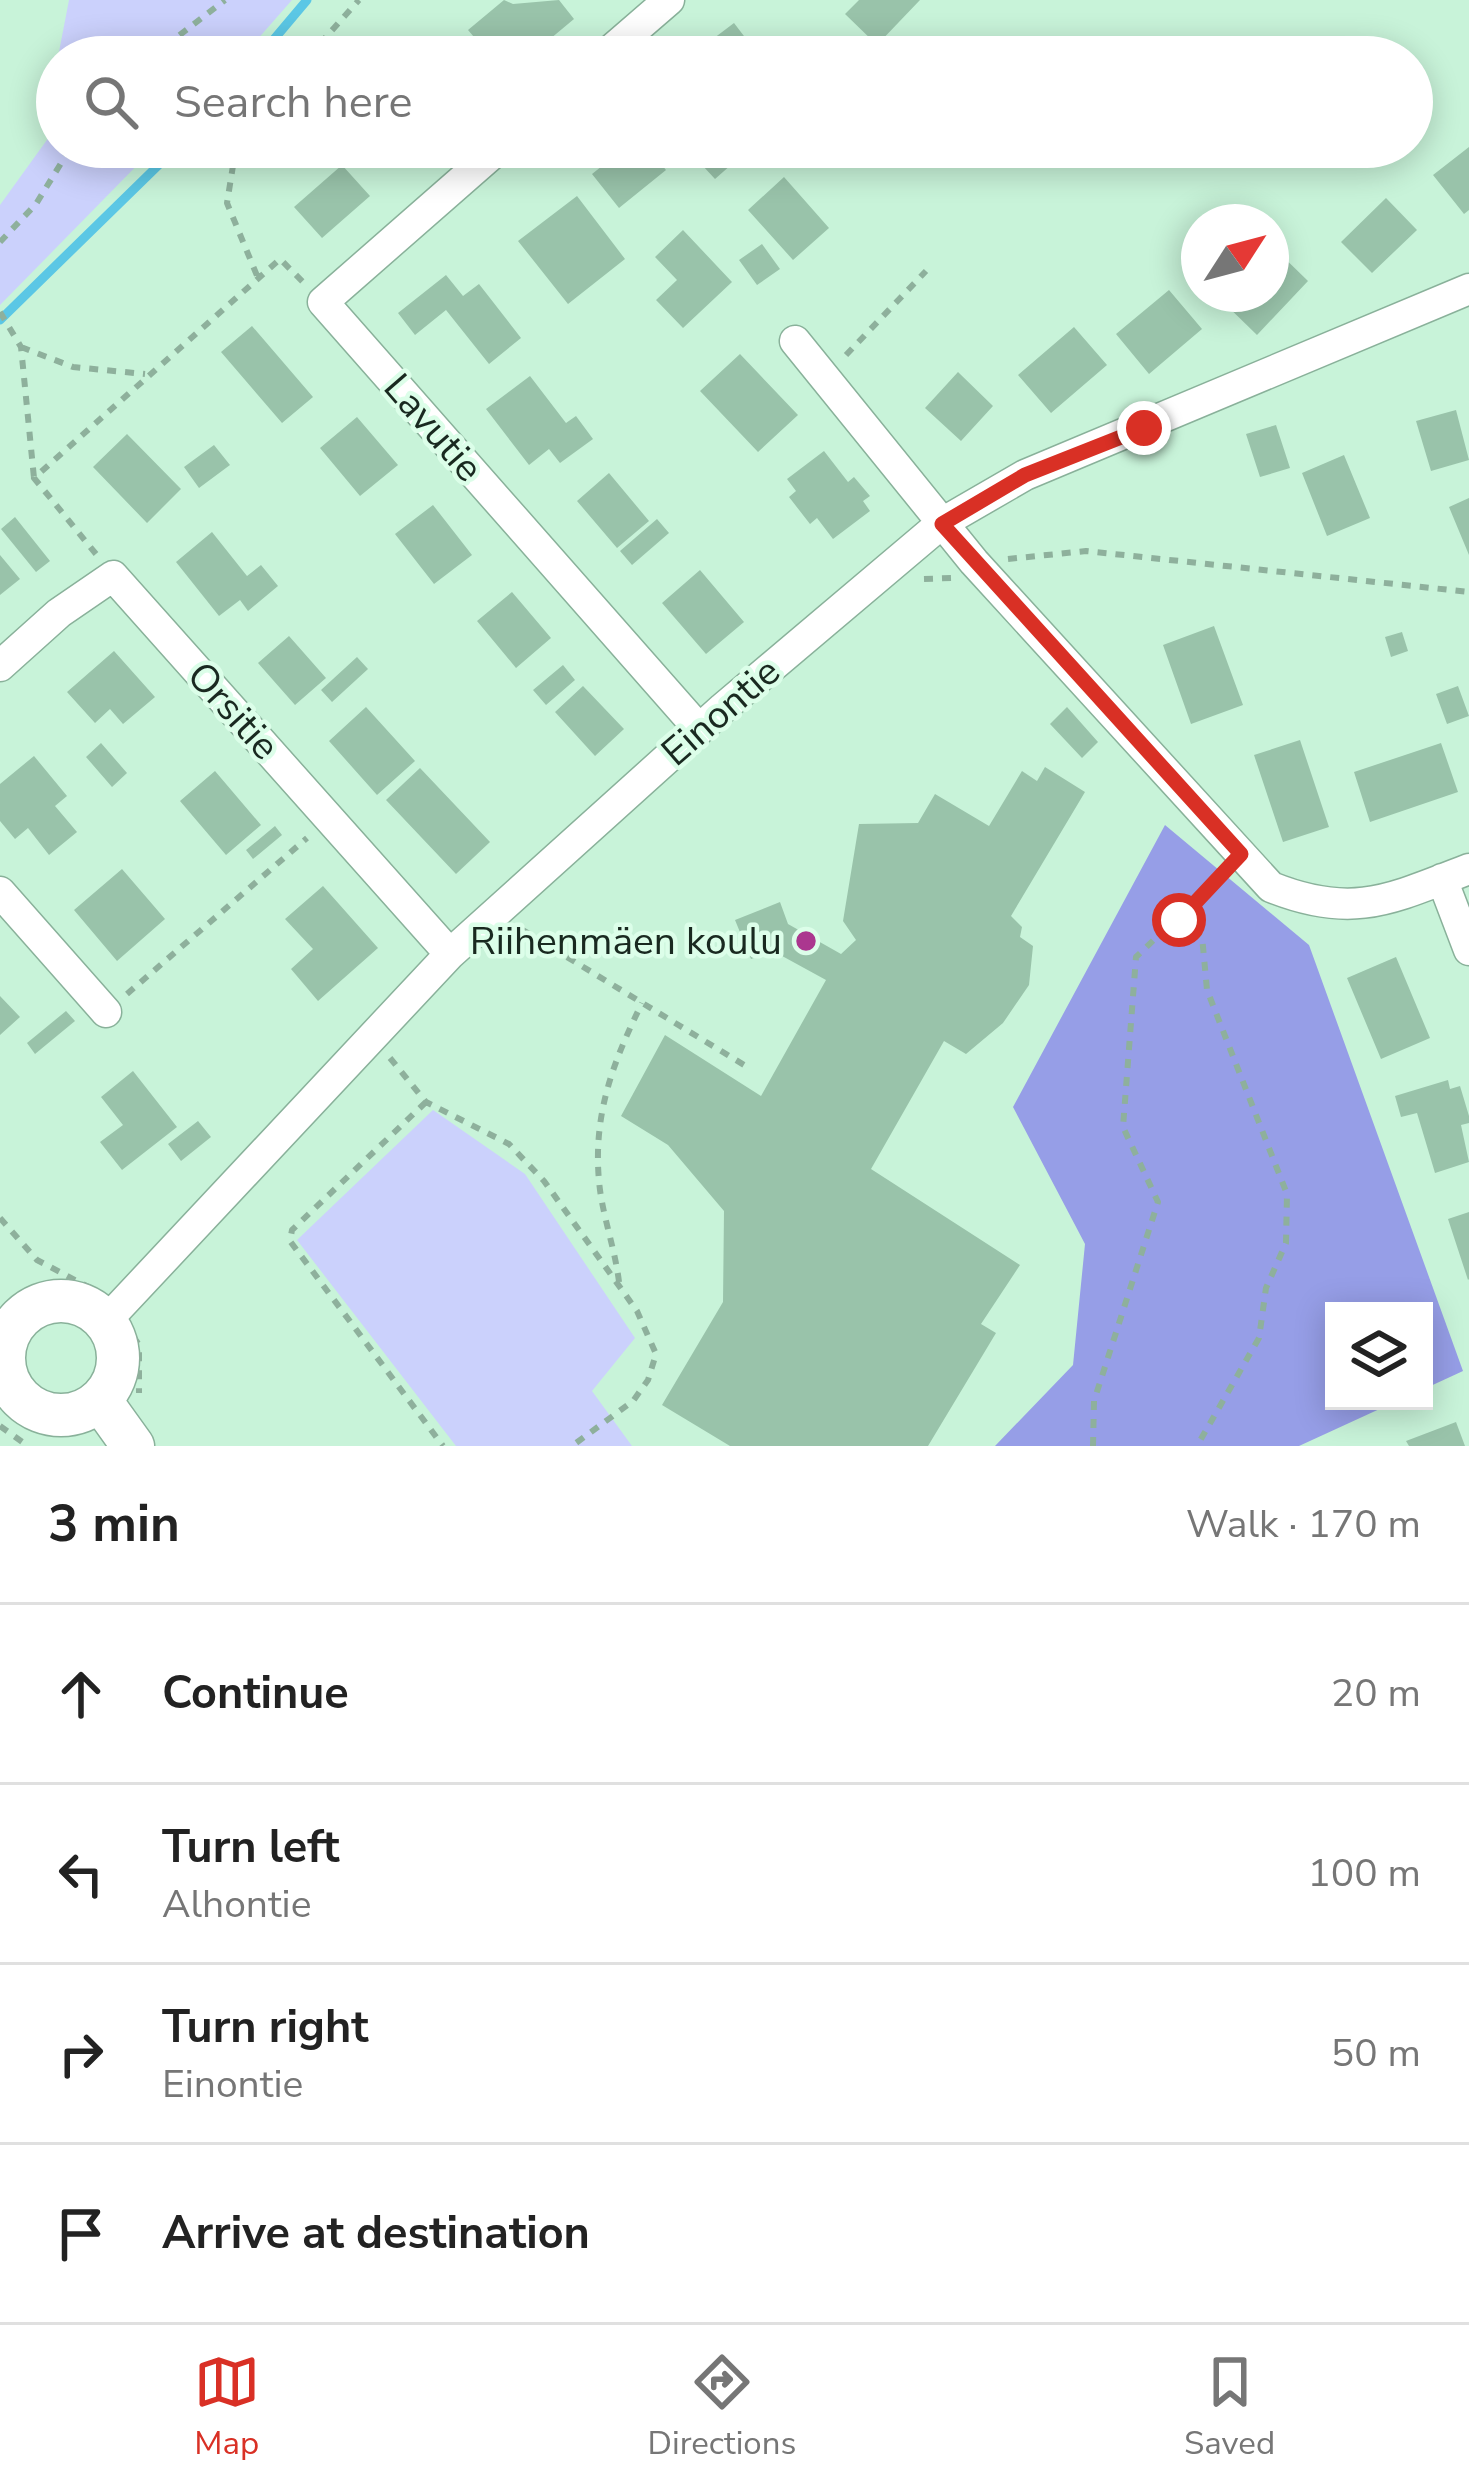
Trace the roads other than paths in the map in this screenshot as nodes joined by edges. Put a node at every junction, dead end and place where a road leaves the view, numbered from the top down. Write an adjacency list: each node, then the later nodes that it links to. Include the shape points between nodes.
1 (669, 0): 2 (street)
2 (628, 36)
3 (476, 168): 8 (street, Lavutie, via 323,302)
4 (1469, 290): 6 (street, Einontie, via 1025,475)
5 (796, 341): 6 (street)
6 (942, 524): 8 (street, Einontie); 9 (street, via 1271,886 1367,907)
7 (0, 667): 12 (street, Orsitie, via 113,576)
8 (699, 729): 12 (street, Einontie)
9 (1455, 874): 11 (street)
10 (0, 892): 13 (street)
11 (1469, 950)
12 (451, 954): 15 (street, Einontie)
13 (106, 1012)
14 (14, 1297): 15 (street, via 92,1310); 16 (street)
15 (105, 1322): 17 (street, via 118,1362)
16 (4, 1383): 17 (street, via 49,1414)
17 (100, 1400): 18 (street)
18 (134, 1446)

